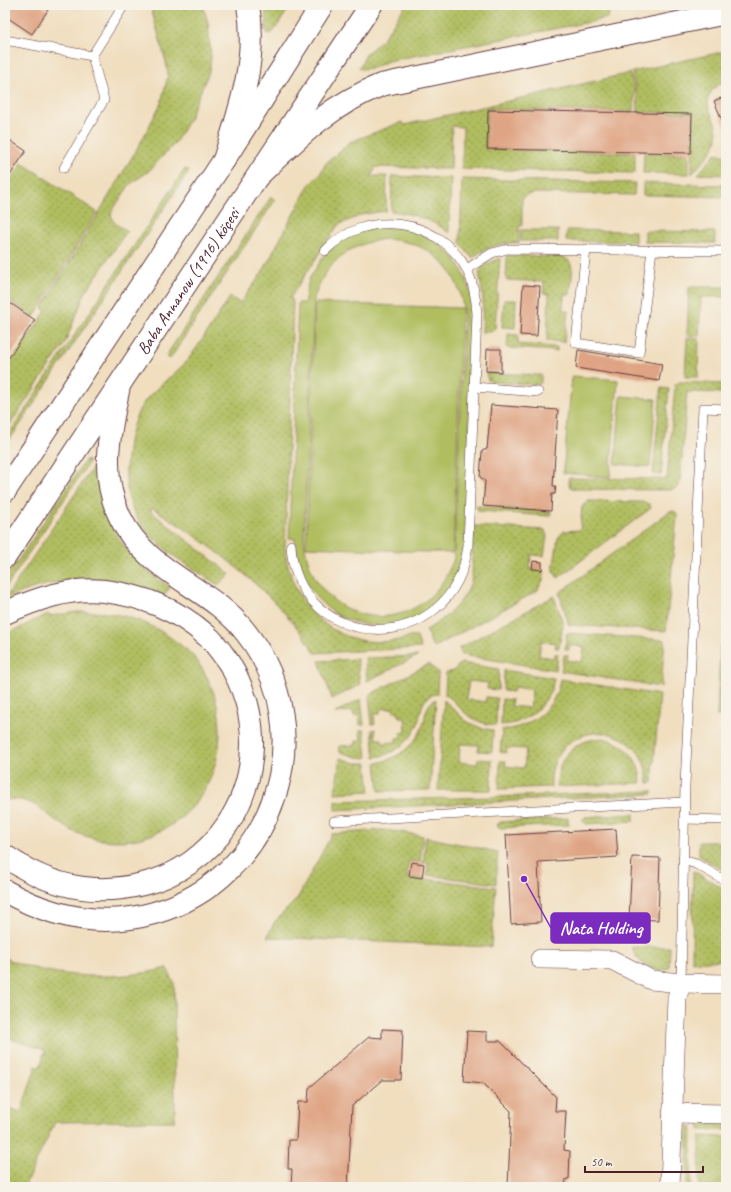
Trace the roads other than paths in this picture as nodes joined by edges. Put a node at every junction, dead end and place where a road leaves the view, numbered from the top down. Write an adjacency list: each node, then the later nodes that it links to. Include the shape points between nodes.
1 (124, 5): 7 (lane)
2 (248, 5): 8 (main road, via 249,74)
3 (322, 5): 8 (main road)
4 (371, 5): 10 (main road, Baba Annanow (1916) köçesi)
5 (726, 13): 10 (main road, via 381,85 360,93 316,121)
6 (5, 40): 7 (lane)
7 (92, 56): 9 (lane, via 104,100)
8 (224, 160): 20 (main road)
9 (64, 168)
10 (259, 175): 16 (main road, Baba Annanow (1916) köçesi)
11 (586, 249): 12 (lane); 12 (lane, via 576,343 639,353); 15 (lane, via 501,250 483,258)
12 (652, 250): 14 (lane)
13 (325, 251): 15 (lane, via 334,241 361,227 388,223 407,224 422,229 448,245)
14 (726, 251)
15 (467, 270): 17 (lane, via 476,299)
16 (119, 386): 22 (main road, Baba Annanow (1916) köçesi); 31 (main road, via 107,451 108,480 116,508 128,532 146,554 213,600 238,622 257,648 271,675 280,705 283,751 279,780 271,809 239,860 200,893 171,907 121,919 84,919 44,910)
17 (474, 387): 18 (lane); 21 (lane, via 466,560 455,589 434,612 421,620 392,629 376,630 346,624 320,607 310,596 295,569)
18 (538, 392)
19 (726, 409): 24 (lane, via 702,408)
20 (5, 491)
21 (291, 545)
22 (5, 557)
23 (5, 613): 28 (main road, via 47,596 88,590 137,598 174,612 207,635 233,670 241,684 249,711 253,745 250,773 234,814 202,854 171,874 154,882 135,886 86,889 35,875)
24 (684, 802): 25 (lane); 27 (lane)
25 (684, 819): 26 (lane); 29 (lane)
26 (726, 820)
27 (334, 821)
28 (12, 860)
29 (683, 860): 30 (lane, via 696,864); 33 (lane)
30 (726, 881)
31 (5, 891)
32 (540, 959): 33 (street, via 612,960 651,980)
33 (681, 984): 34 (street); 35 (street, via 676,998)
34 (726, 984)
35 (672, 1113): 36 (street); 37 (street)
36 (726, 1114)
37 (670, 1187)

